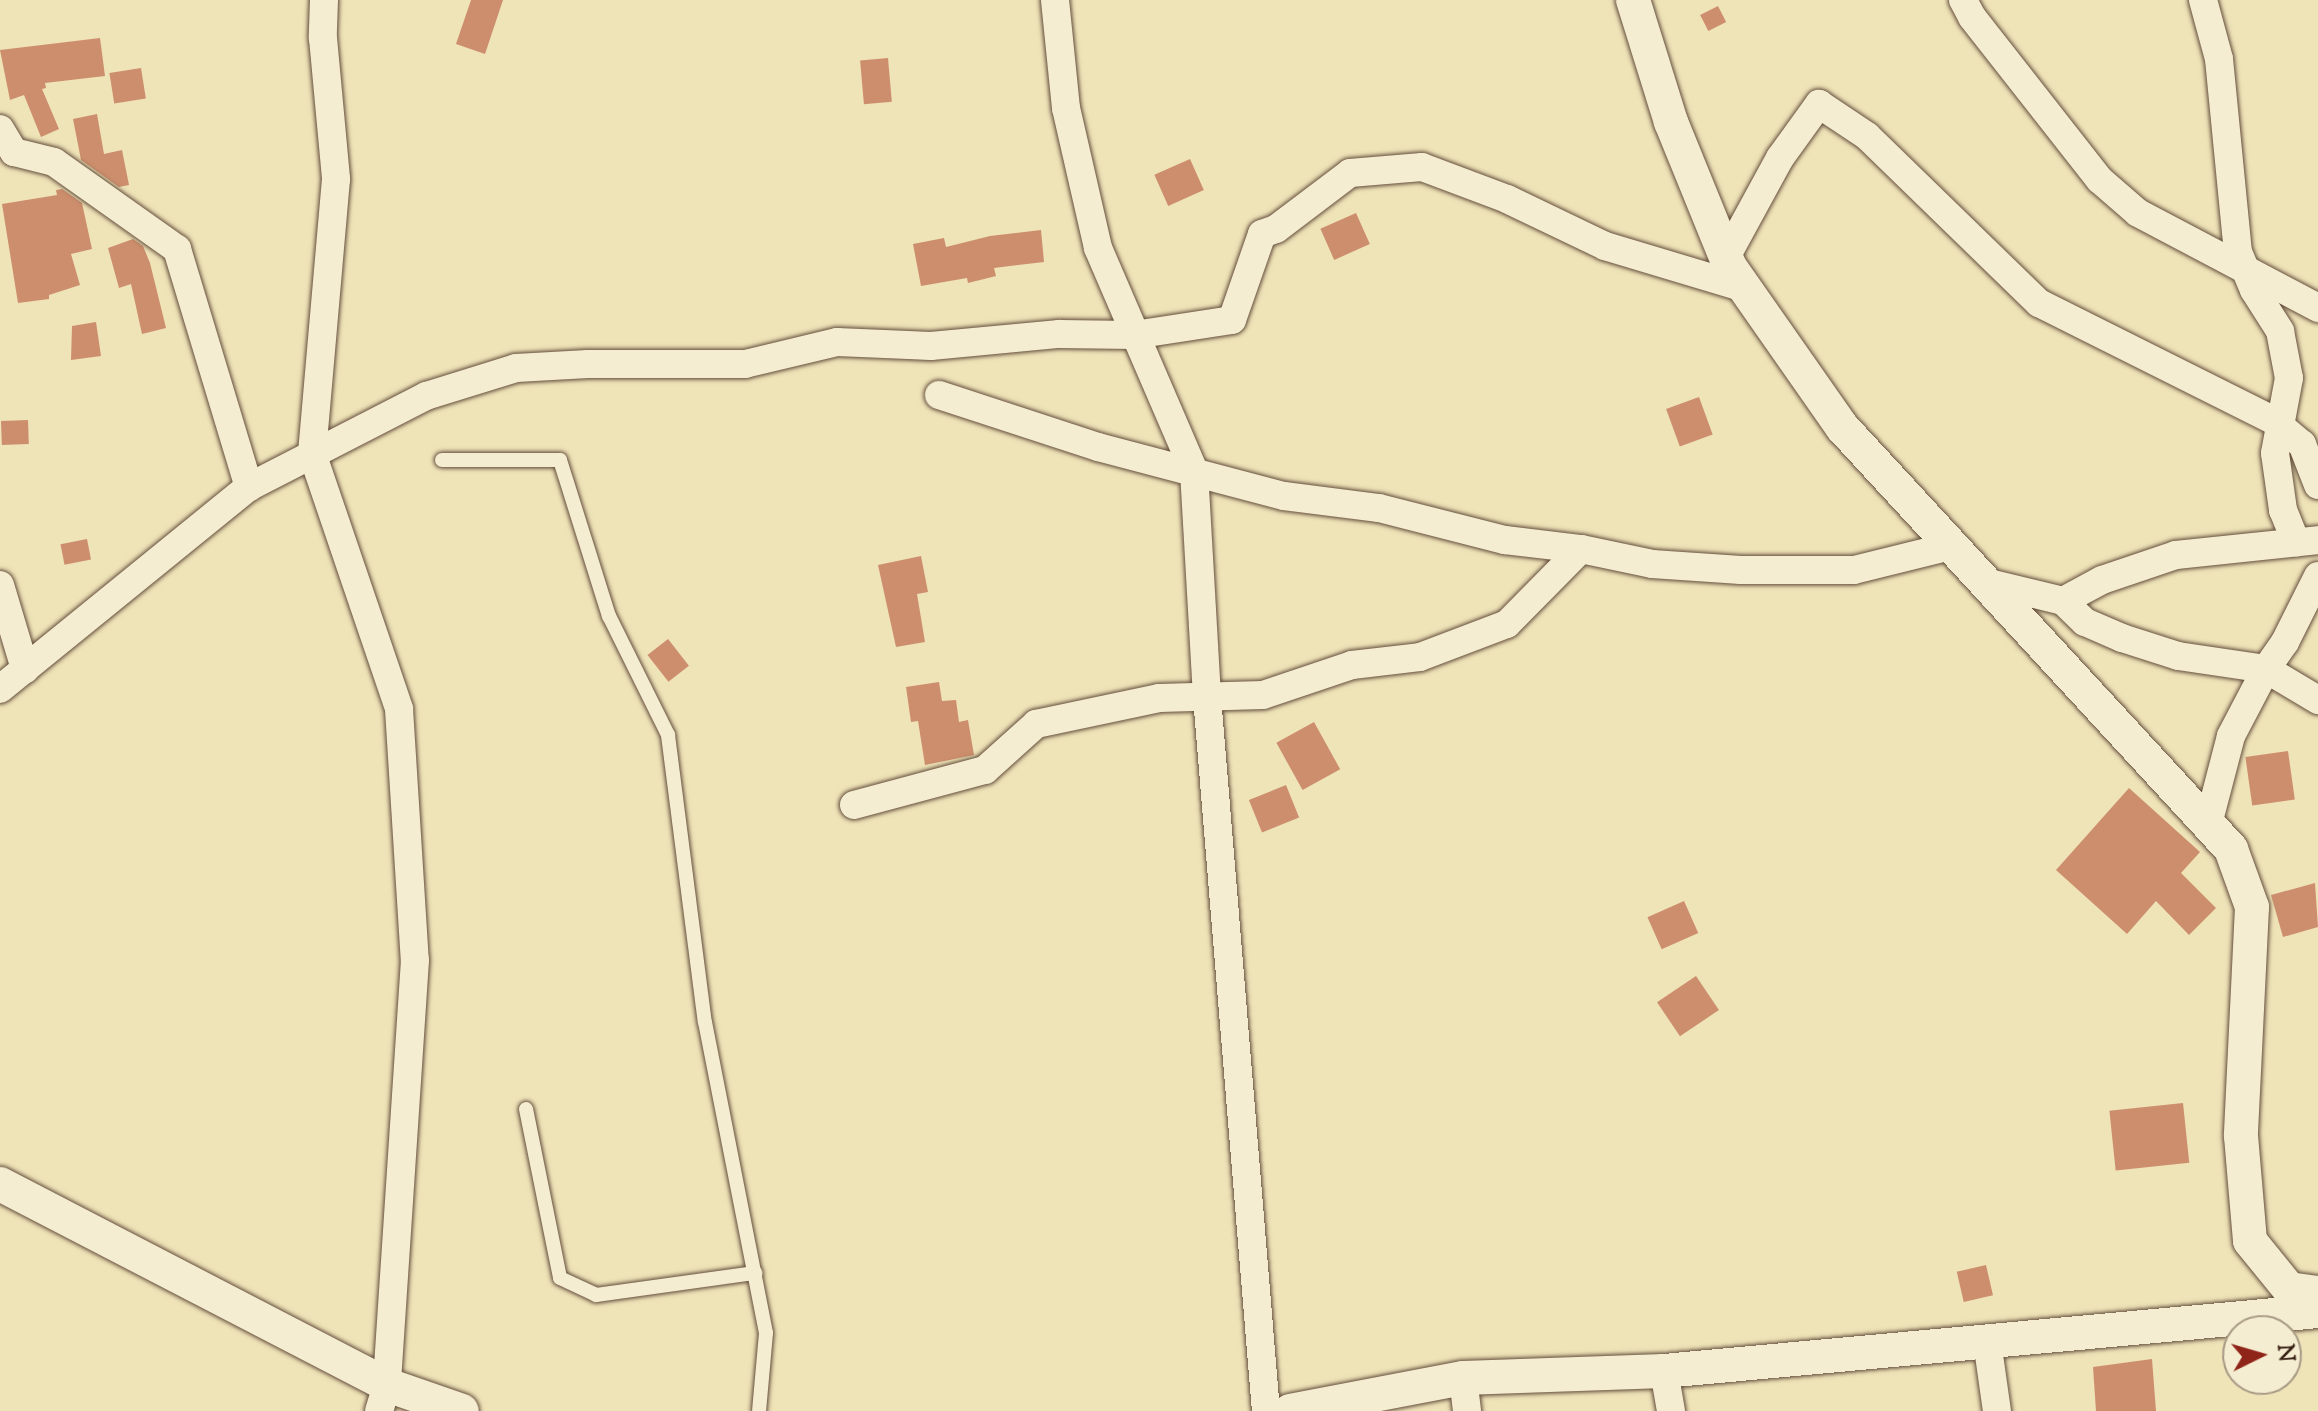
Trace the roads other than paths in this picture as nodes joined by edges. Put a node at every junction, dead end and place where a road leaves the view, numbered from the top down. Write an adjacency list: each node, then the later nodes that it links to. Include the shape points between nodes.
1 (324, 0): 14 (street, via 336,179)
2 (1055, 0): 11 (street, via 1066,108 1098,248)
3 (1633, 0): 7 (street, via 1671,122)
4 (1963, 0): 8 (street, via 2100,180 2138,213)
5 (2203, 0): 8 (street, via 2219,59 2238,252)
6 (0, 129): 18 (street, via 14,152 54,162 177,249)
7 (1726, 257): 9 (street); 13 (street, via 1780,158 1819,104 1867,136 2039,303)
8 (2246, 272): 10 (street); 13 (street, via 2280,331 2289,378)
9 (1745, 288): 11 (street, via 1605,246 1507,199 1422,167 1350,173 1262,234 1232,320); 20 (street, via 1842,427)
10 (2318, 308)
11 (1134, 335): 14 (street, via 1059,334 931,346 837,342 745,364 516,368 426,396); 16 (street)
12 (939, 395): 16 (street, via 1098,447)
13 (2278, 424): 17 (street, via 2302,444); 19 (street, via 2275,453 2283,510)
14 (312, 453): 18 (street); 41 (street, via 399,709 415,960)
15 (442, 460): 35 (lane, via 560,460 609,616 668,735 705,1022)
16 (1194, 471): 21 (street, via 1284,496 1379,508 1505,540); 29 (street)
17 (2318, 485)
18 (249, 487): 26 (street)
19 (2307, 541): 25 (street, via 2176,555 2102,580)
20 (1951, 546): 21 (street, via 1854,570 1652,564); 23 (street)
21 (1581, 549): 29 (street, via 1507,624 1420,657 1352,665 1263,695)
22 (2318, 576): 27 (street)
23 (1985, 582): 25 (street); 32 (street)
24 (0, 585): 26 (street)
25 (2063, 601): 27 (street, via 2085,622 2122,638 2178,656)
26 (25, 669): 28 (street)
27 (2266, 669): 30 (street); 32 (street, via 2231,736)
28 (0, 689)
29 (1207, 697): 31 (street, via 1159,698 1036,724 985,770); 44 (street)
30 (2318, 700)
31 (854, 805)
32 (2208, 824): 36 (street, via 2231,849 2252,907 2241,1136 2250,1241 2289,1289)
33 (526, 1109): 35 (lane, via 560,1278 596,1295)
34 (0, 1184): 41 (street)
35 (755, 1273): 43 (lane, via 766,1333)
36 (2318, 1293)
37 (2318, 1311): 38 (street)
38 (1987, 1341): 39 (street); 47 (street)
39 (1664, 1371): 40 (street); 46 (street)
40 (1465, 1394): 45 (street)
41 (383, 1398): 42 (street)
42 (462, 1411)
43 (759, 1411)
44 (1266, 1411)
45 (1290, 1411)
46 (1671, 1411)
47 (1997, 1411)

